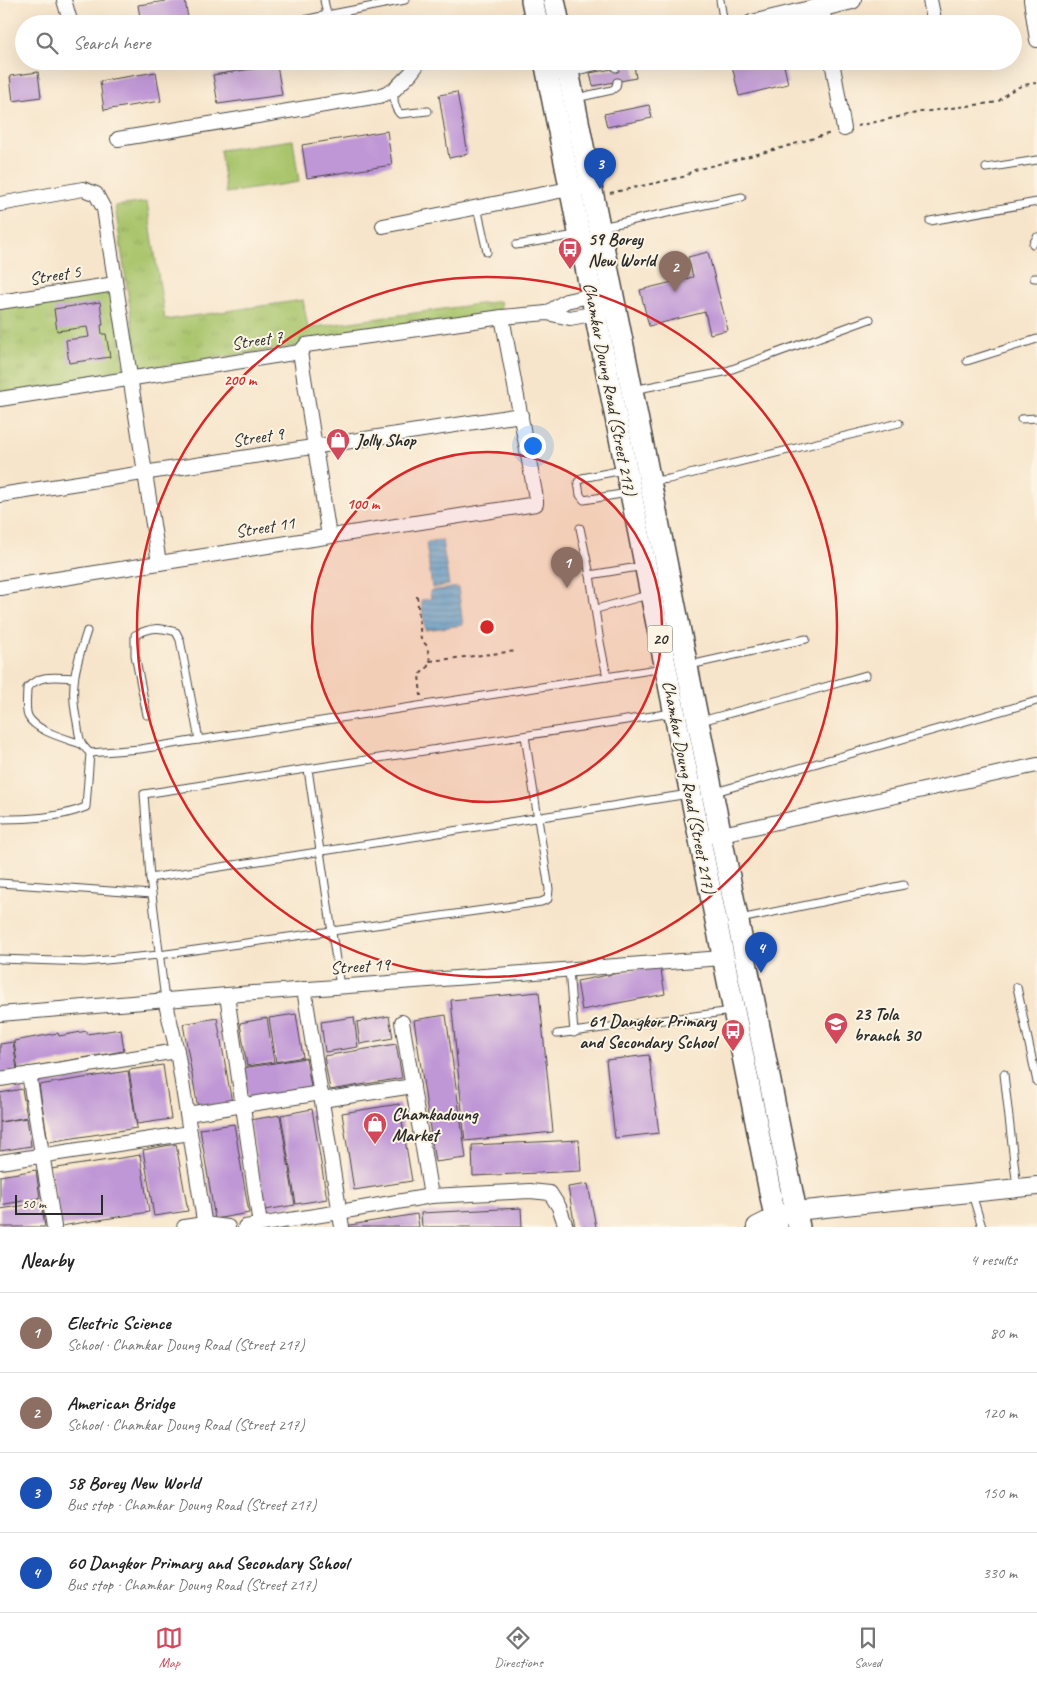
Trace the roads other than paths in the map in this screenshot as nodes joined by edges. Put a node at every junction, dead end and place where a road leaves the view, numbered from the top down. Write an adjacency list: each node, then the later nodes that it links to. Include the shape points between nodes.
1 (64, 0): 10 (street)
2 (324, 0): 11 (lane)
3 (405, 0): 11 (lane)
4 (532, 0): 12 (main road)
5 (554, 0): 13 (main road)
6 (720, 0): 14 (lane)
7 (930, 0): 16 (street)
8 (1031, 0): 17 (street)
9 (828, 6): 15 (street)
10 (68, 15)
11 (327, 15)
12 (535, 15)
13 (557, 15)
14 (722, 15)
15 (790, 15)
16 (933, 15)
17 (1037, 40)
18 (413, 70): 23 (street)
19 (547, 70): 30 (main road, Chamkar Doung Road (Street 217) / 20)
20 (568, 70): 24 (main road, Chamkar Doung Road (Street 217) / 20)
21 (834, 70): 26 (street)
22 (617, 82): 24 (lane, via 612,90)
23 (394, 90): 25 (lane, via 394,103 400,114); 27 (street, via 379,96)
24 (574, 98): 31 (main road, Chamkar Doung Road (Street 217) / 20)
25 (428, 111)
26 (844, 129)
27 (118, 139)
28 (1037, 160): 29 (lane)
29 (986, 168)
30 (570, 189): 31 (street); 35 (street); 39 (main road, Chamkar Doung Road (Street 217) / 20)
31 (592, 191): 38 (main road, Chamkar Doung Road (Street 217) / 20)
32 (742, 197): 38 (lane)
33 (1037, 202): 36 (lane)
34 (0, 204): 42 (street, via 83,189 96,194 104,209)
35 (477, 207): 37 (street); 41 (lane)
36 (930, 221)
37 (383, 226)
38 (599, 227): 43 (main road, Chamkar Doung Road (Street 217) / 20)
39 (579, 234): 40 (lane); 45 (main road, Chamkar Doung Road (Street 217) / 20)
40 (516, 245)
41 (488, 252)
42 (115, 284): 44 (street, Street 5); 51 (street)
43 (614, 300): 45 (street, Street 7); 52 (main road, Chamkar Doung Road (Street 217) / 20)
44 (0, 302)
45 (593, 304): 46 (street, Street 7, via 566,301 547,313); 59 (main road, Chamkar Doung Road (Street 217) / 20)
46 (502, 317): 49 (street, Street 7, via 306,345); 54 (street)
47 (870, 319): 52 (lane, via 724,372)
48 (1037, 339): 50 (lane)
49 (300, 352): 51 (street, Street 7); 58 (street)
50 (967, 361)
51 (130, 379): 53 (street, Street 7); 60 (street)
52 (632, 390): 61 (main road, Chamkar Doung Road (Street 217) / 20)
53 (0, 399)
54 (521, 414): 58 (street, Street 9); 65 (street, Street 11, via 536,504)
55 (1037, 418): 56 (lane)
56 (1021, 419)
57 (899, 423): 61 (lane)
58 (315, 447): 60 (street, Street 9); 65 (street)
59 (626, 469): 62 (main road, Chamkar Doung Road (Street 217) / 20); 62 (lane, via 582,478 578,482 580,495 584,500)
60 (145, 473): 63 (street, Street 9); 66 (street)
61 (650, 481): 74 (main road, Chamkar Doung Road (Street 217) / 20)
62 (631, 493): 67 (main road, Chamkar Doung Road (Street 217) / 20)
63 (0, 495)
64 (580, 528): 68 (lane)
65 (329, 536): 66 (street, Street 11)
66 (159, 563): 69 (street, Street 11)
67 (646, 566): 68 (lane); 70 (main road, Chamkar Doung Road (Street 217) / 20)
68 (590, 575): 71 (lane)
69 (0, 588)
70 (651, 594): 71 (lane); 75 (main road, Chamkar Doung Road (Street 217) / 20)
71 (596, 609): 77 (lane)
72 (87, 631): 78 (lane)
73 (806, 639): 74 (lane)
74 (687, 666): 82 (main road, Chamkar Doung Road (Street 217) / 20)
75 (666, 668): 77 (lane); 80 (main road, Chamkar Doung Road (Street 217) / 20)
76 (866, 675): 82 (lane)
77 (607, 677): 84 (lane)
78 (74, 678): 85 (lane, via 73,706); 85 (lane, via 45,676 34,681 27,688 28,715 34,723 51,733)
79 (1037, 700): 89 (lane)
80 (675, 713): 83 (lane); 90 (main road, Chamkar Doung Road (Street 217) / 20)
81 (147, 715): 84 (lane, via 134,655 135,635 147,629 160,628 176,632 180,640)
82 (698, 721): 89 (main road, Chamkar Doung Road (Street 217) / 20)
83 (525, 736): 88 (lane); 91 (lane)
84 (199, 740): 86 (lane)
85 (81, 744): 86 (lane)
86 (90, 753): 92 (lane, via 86,807 36,818)
87 (1037, 765): 93 (street)
88 (308, 769): 95 (lane); 96 (lane, via 144,794)
89 (712, 793): 93 (main road, Chamkar Doung Road (Street 217) / 20)
90 (691, 794): 91 (lane); 94 (main road, Chamkar Doung Road (Street 217) / 20)
91 (538, 818): 95 (lane); 101 (lane, via 548,899)
92 (0, 819)
93 (721, 834): 94 (street); 100 (main road, Chamkar Doung Road (Street 217) / 20)
94 (700, 840): 103 (main road, Chamkar Doung Road (Street 217) / 20)
95 (320, 851): 96 (lane); 101 (lane)
96 (150, 878): 99 (lane)
97 (0, 883): 99 (lane)
98 (904, 885): 100 (lane)
99 (152, 894): 102 (lane)
100 (738, 920): 133 (main road, Chamkar Doung Road (Street 217) / 20)
101 (332, 931): 102 (lane); 106 (lane)
102 (159, 955): 104 (lane, via 85,962); 110 (lane)
103 (722, 958): 105 (street, Street 19); 111 (main road, Chamkar Doung Road (Street 217) / 20)
104 (0, 959)
105 (569, 969): 106 (street, Street 19); 114 (lane)
106 (340, 986): 108 (street, Street 19)
107 (1017, 987): 120 (lane)
108 (304, 989): 109 (street, Street 19); 122 (street)
109 (227, 995): 110 (street, Street 19); 123 (street)
110 (165, 1000): 112 (street, Street 19); 116 (street)
111 (733, 1011): 114 (lane); 134 (main road, Chamkar Doung Road (Street 217) / 20)
112 (0, 1014)
113 (402, 1022): 121 (street)
114 (574, 1033): 115 (lane)
115 (556, 1034)
116 (177, 1051): 117 (street); 124 (street)
117 (29, 1074): 119 (street); 126 (street)
118 (1004, 1074): 129 (lane)
119 (0, 1079)
120 (1037, 1082)
121 (412, 1086): 122 (street); 131 (street)
122 (321, 1096): 123 (street); 132 (street)
123 (243, 1105): 124 (street); 135 (street)
124 (187, 1114): 125 (street)
125 (190, 1133): 126 (street); 136 (street)
126 (42, 1156): 127 (street); 137 (street)
127 (0, 1162)
128 (1037, 1186): 129 (street)
129 (1017, 1188): 130 (street)
130 (972, 1192): 133 (street); 143 (lane)
131 (431, 1196): 132 (street); 142 (street, via 530,1191 550,1193 559,1206)
132 (340, 1212): 135 (street); 141 (street)
133 (798, 1219): 134 (main road)
134 (770, 1224)
135 (260, 1225): 140 (street)
136 (205, 1226): 138 (street); 139 (street)
137 (54, 1227)
138 (184, 1227)
139 (228, 1227)
140 (245, 1227)
141 (342, 1227)
142 (566, 1227)
143 (982, 1227)

